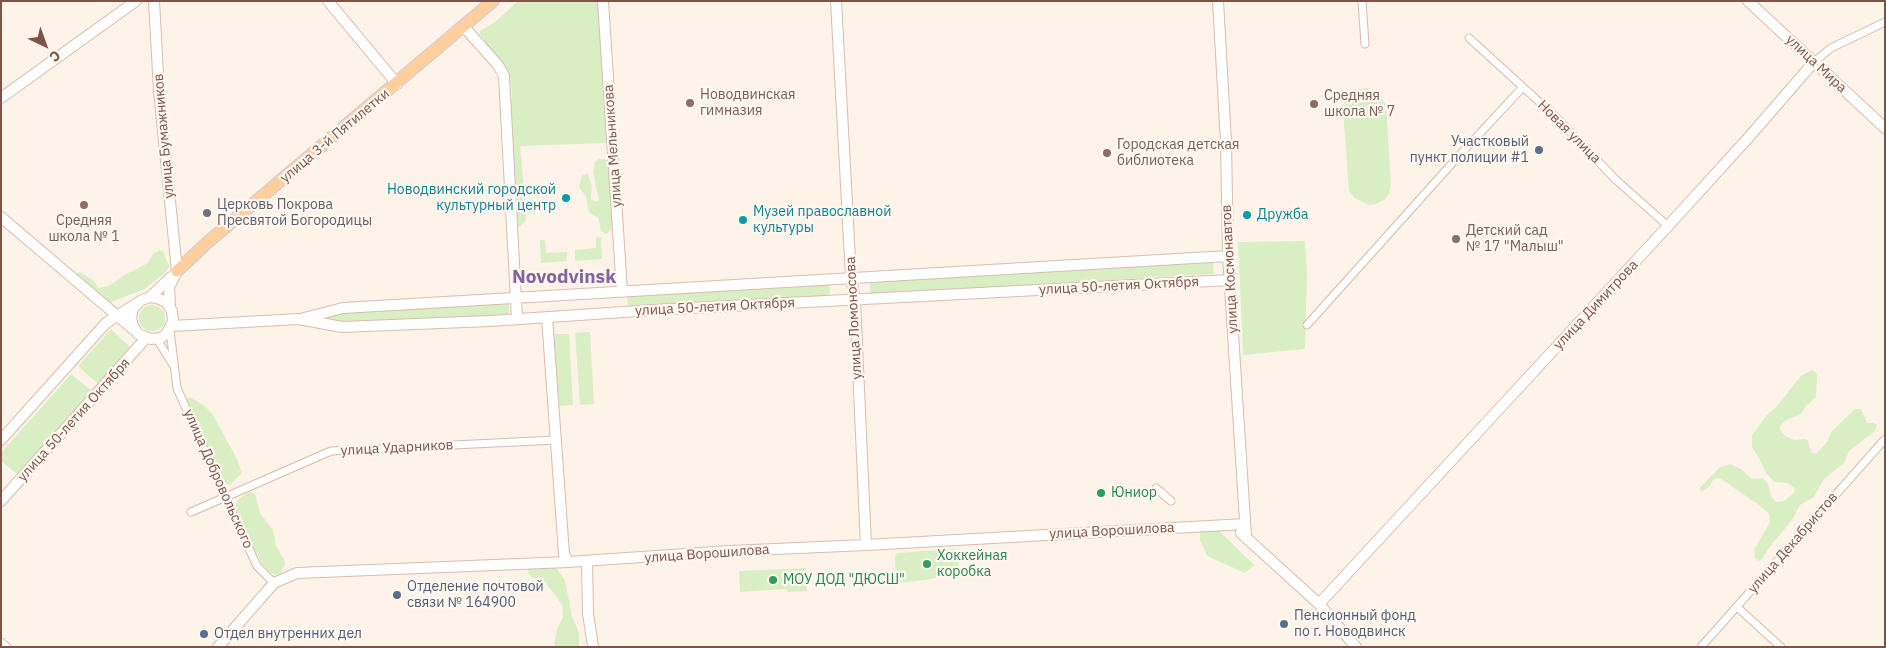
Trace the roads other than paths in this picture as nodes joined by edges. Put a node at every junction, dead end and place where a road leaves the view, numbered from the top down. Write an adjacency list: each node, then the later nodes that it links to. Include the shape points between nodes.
1 (136, 1): 17 (main road)
2 (154, 1): 22 (main road, улица Бумажников, via 159,91)
3 (328, 1): 15 (main road)
4 (493, 1): 11 (main road, улица 3-й Пятилетки)
5 (603, 1): 25 (main road, улица Мельникова)
6 (836, 1): 23 (main road, улица Ломоносова)
7 (1218, 1): 21 (main road, улица Космонавтов)
8 (1362, 1): 13 (street)
9 (1748, 1): 14 (main road, улица Мира)
10 (1885, 22): 14 (street, улица Димитрова, via 1831,48)
11 (464, 27): 15 (main road, улица 3-й Пятилетки); 27 (main road, via 504,76)
12 (1469, 38): 16 (street, Новая улица)
13 (1365, 44)
14 (1814, 62): 18 (main road, улица Мира); 20 (main road, улица Димитрова)
15 (397, 84): 22 (main road, улица 3-й Пятилетки)
16 (1523, 87): 20 (street, Новая улица); 35 (street)
17 (1, 98)
18 (1885, 128)
19 (1, 217): 30 (main road)
20 (1668, 226): 55 (main road, улица Димитрова)
21 (1228, 256): 23 (main road, улица 50-летия Октября); 24 (main road, улица Космонавтов)
22 (177, 271): 26 (main road); 32 (main road, via 168,292)
23 (851, 277): 25 (main road, улица 50-летия Октября); 28 (main road, улица Ломоносова)
24 (1230, 280): 28 (main road, улица 50-летия Октября); 48 (main road, улица Космонавтов)
25 (622, 291): 27 (main road, улица 50-летия Октября)
26 (150, 297): 29 (main road); 32 (main road, via 161,299)
27 (516, 297): 33 (main road, улица 50-летия Октября, via 343,308); 34 (main road)
28 (855, 300): 31 (main road, улица 50-летия Октября); 51 (main road, улица Ломоносова)
29 (138, 303): 30 (main road); 36 (main road, via 131,318)
30 (117, 316): 36 (main road); 41 (main road, via 106,323)
31 (548, 317): 34 (main road, улица 50-летия Октября); 42 (main road)
32 (171, 319): 33 (main road, улица 50-летия Октября, via 201,324); 38 (main road, via 165,335); 39 (street, улица Добровольского)
33 (299, 319): 34 (main road, улица 50-летия Октября, via 342,326)
34 (517, 319)
35 (1307, 325)
36 (135, 331): 37 (main road)
37 (146, 338): 38 (main road); 45 (main road, улица 50-летия Октября)
38 (157, 339): 39 (street)
39 (175, 368): 44 (street, улица Добровольского, via 177,388)
40 (1885, 439): 56 (street, улица Декабристов)
41 (1, 440)
42 (556, 440): 44 (street, улица Ударников, via 331,451); 53 (main road, via 564,554)
43 (1156, 488): 46 (street)
44 (225, 498): 47 (street, улица Ударников); 54 (street, улица Добровольского, via 257,566)
45 (1, 501)
46 (1171, 501)
47 (191, 512)
48 (1245, 524): 49 (main road, улица Ворошилова); 50 (main road, улица Космонавтов)
49 (1227, 525): 50 (main road); 51 (main road, улица Ворошилова)
50 (1246, 536): 55 (main road)
51 (866, 546): 52 (main road, улица Ворошилова)
52 (587, 561): 53 (main road, улица Ворошилова); 60 (main road, via 588,612)
53 (568, 562): 54 (main road, улица Ворошилова, via 297,573)
54 (274, 584): 59 (main road, улица Ворошилова)
55 (1319, 604): 61 (main road)
56 (1737, 607): 62 (street, улица Декабристов); 63 (street)
57 (1, 642): 58 (street)
58 (7, 647)
59 (218, 647)
60 (593, 647)
61 (1356, 647)
62 (1701, 647)
63 (1781, 647)

